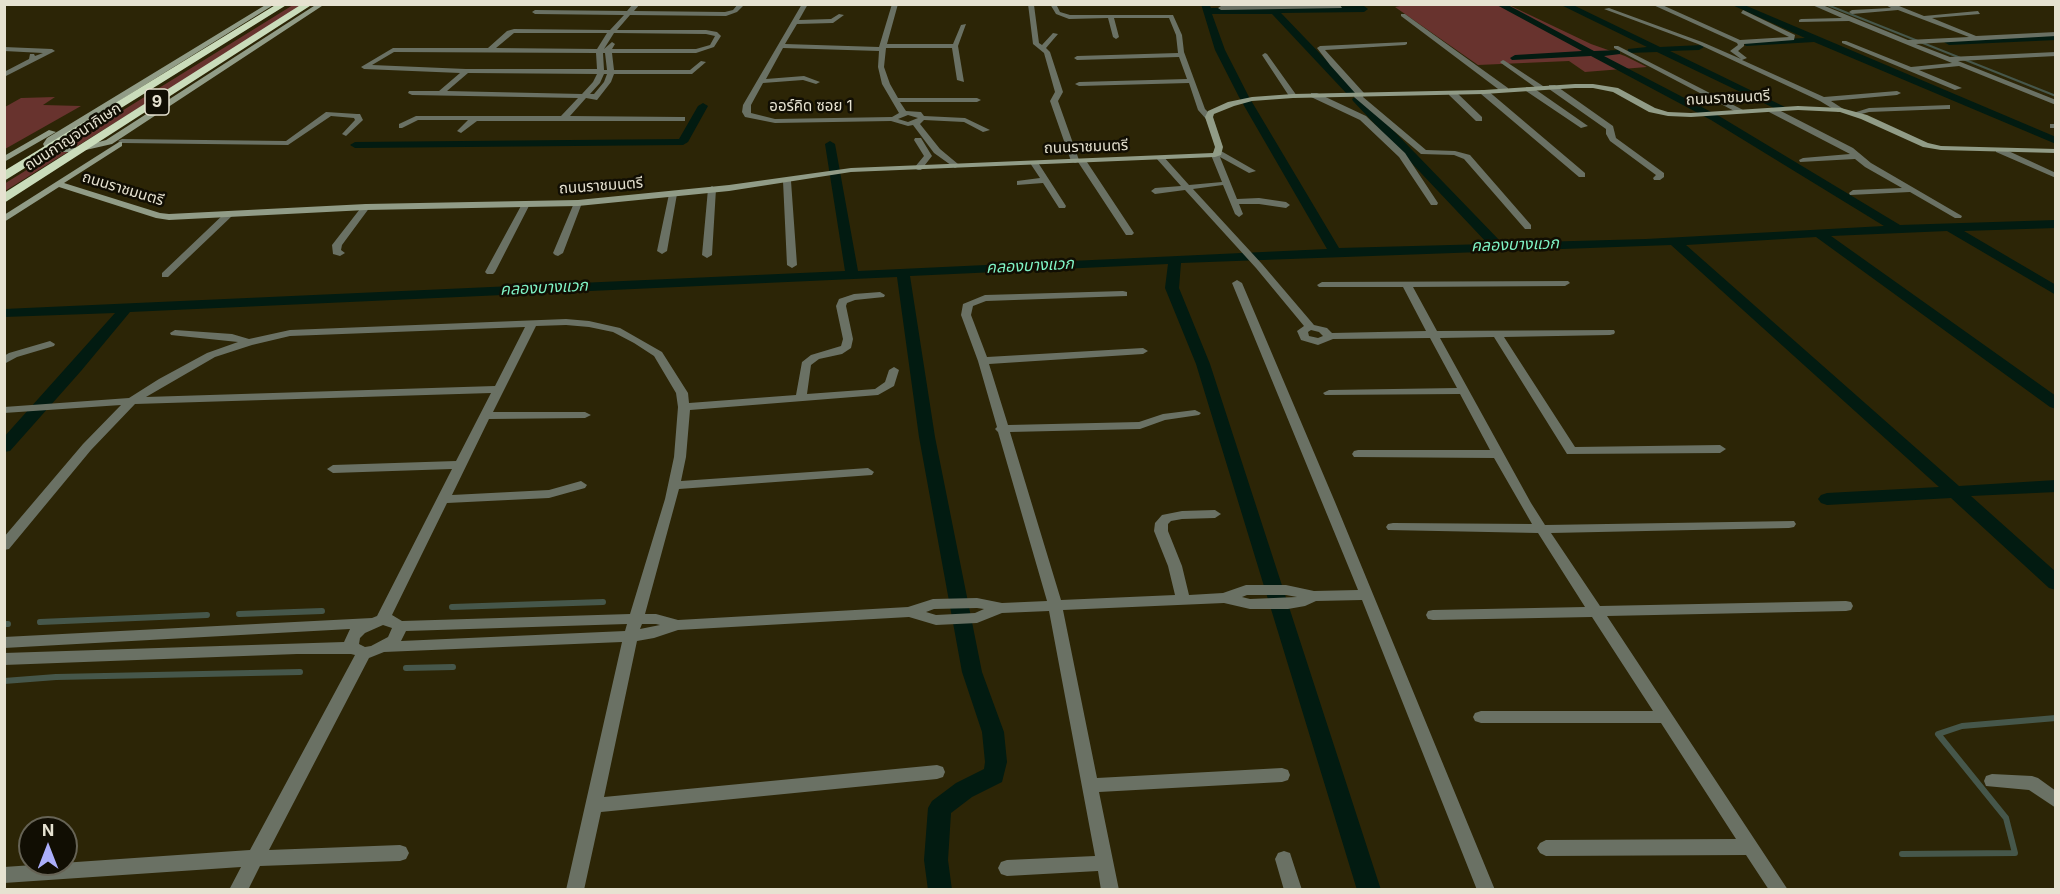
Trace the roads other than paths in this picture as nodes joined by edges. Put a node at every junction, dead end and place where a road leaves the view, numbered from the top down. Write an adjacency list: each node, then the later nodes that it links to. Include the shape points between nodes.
1 (265, 4): 124 (street)
2 (272, 4): 5 (street, via 50,140 49,148 77,150 109,142)
3 (284, 4): 133 (highway, ถนนกาญจนาภิเษก / 9)
4 (309, 4): 146 (highway, ถนนกาญจนาภิเษก / 9)
5 (322, 4)
6 (331, 4): 116 (street)
7 (542, 4): 26 (street, via 535,12)
8 (637, 4): 26 (street)
9 (646, 4): 27 (street)
10 (741, 4): 27 (street, via 729,14)
11 (806, 4): 36 (street, ออร์คิด ซอย 1)
12 (895, 4): 50 (street)
13 (1053, 4): 33 (street, via 1062,15)
14 (1654, 4): 43 (street)
15 (1813, 4): 32 (street)
16 (1907, 4): 18 (street)
17 (1031, 5): 51 (street, via 1036,44)
18 (1888, 5): 24 (street)
19 (1285, 6): 20 (street); 22 (street)
20 (1340, 7)
21 (1174, 8): 31 (street, via 1176,14)
22 (1221, 8)
23 (1607, 9): 61 (street)
24 (1899, 9): 32 (street); 34 (street)
25 (1743, 12): 43 (street, via 1793,36)
26 (628, 13): 27 (street); 38 (street)
27 (638, 13): 38 (street)
28 (1978, 14): 34 (street)
29 (840, 15): 36 (street, via 833,21)
30 (1403, 15): 80 (street)
31 (1172, 16): 33 (street); 57 (street)
32 (1851, 16): 35 (street); 45 (street)
33 (1111, 17): 41 (street)
34 (1922, 18): 42 (street)
35 (1801, 21)
36 (795, 22): 47 (street, ออร์คิด ซอย 1)
37 (964, 25): 48 (street)
38 (616, 31): 53 (street, via 514,31); 54 (street); 55 (street); 55 (street, via 706,32 718,36 712,46 701,51)
39 (1055, 34): 51 (street)
40 (2055, 34): 42 (street)
41 (1116, 38)
42 (1977, 38): 45 (street)
43 (1739, 42): 59 (street, via 1742,45 1733,51)
44 (1844, 42): 66 (street)
45 (1909, 42): 63 (street)
46 (1405, 43): 88 (street, via 1320,48)
47 (783, 46): 50 (street); 72 (street, ออร์คิด ซอย 1)
48 (955, 46): 50 (street); 71 (street)
49 (1617, 47): 99 (street)
50 (882, 48): 93 (street, via 882,75)
51 (1042, 49): 126 (street, via 1047,52 1059,93 1054,101)
52 (4, 51): 62 (street, via 32,54); 62 (street, via 52,51)
53 (489, 51): 54 (street); 67 (street, via 393,50 364,67)
54 (599, 51): 55 (street); 68 (street)
55 (608, 51): 69 (street)
56 (2055, 54): 63 (street)
57 (1182, 55): 60 (street); 73 (street)
58 (1265, 55): 90 (street)
59 (1741, 57): 61 (street); 91 (street)
60 (1077, 58)
61 (1730, 58): 92 (street)
62 (32, 60): 70 (street)
63 (1962, 61): 66 (street); 95 (street)
64 (703, 62): 69 (street, via 692,72)
65 (1503, 62): 77 (street)
66 (1911, 69): 78 (street)
67 (466, 71): 68 (street); 83 (street)
68 (601, 72): 69 (street); 86 (street)
69 (610, 72): 89 (street)
70 (4, 75)
71 (961, 80)
72 (762, 81): 74 (street, via 804,78); 103 (street, ออร์คิด ซอย 1, via 747,105 746,112 755,118)
73 (1192, 81): 75 (street); 102 (street, via 1202,110)
74 (816, 82)
75 (1079, 84)
76 (1552, 87): 77 (street, ถนนราชมนตรี); 99 (street, ถนนราชมนตรี, via 1603,87 1668,114); 134 (street, via 1610,128 1612,138 1661,176)
77 (1542, 88): 79 (street, ถนนราชมนตรี)
78 (1958, 88)
79 (1529, 89): 80 (street, ถนนราชมนตรี); 112 (street)
80 (1505, 90): 81 (street, ถนนราชมนตรี)
81 (1484, 92): 84 (street, ถนนราชมนตรี); 131 (street)
82 (412, 93): 83 (street)
83 (441, 93): 86 (street)
84 (1452, 93): 88 (street, ถนนราชมนตรี); 108 (street)
85 (1897, 93): 91 (street)
86 (586, 95): 89 (street); 105 (street)
87 (1314, 95): 88 (street, ถนนราชมนตรี); 90 (street, ถนนราชมนตรี); 149 (street, via 1363,118 1402,155)
88 (1359, 95): 158 (street, via 1424,152 1467,157)
89 (596, 96): 106 (street)
90 (1293, 96): 102 (street, ถนนราชมนตรี, via 1239,102 1215,110)
91 (1832, 98): 92 (street)
92 (1823, 99): 98 (street)
93 (894, 100): 94 (street); 100 (street)
94 (976, 100)
95 (2055, 103)
96 (1947, 107): 101 (street)
97 (1772, 110): 98 (street, ถนนราชมนตรี); 99 (street, ถนนราชมนตรี); 122 (street)
98 (1841, 110): 101 (street, ถนนราชมนตรี)
99 (1741, 111)
100 (903, 113): 103 (street); 109 (street, via 918,114)
101 (1854, 114): 117 (street, ถนนราชมนตรี, via 1941,148)
102 (1209, 117): 119 (street, via 1219,147)
103 (894, 118): 110 (street)
104 (474, 119): 105 (street); 111 (street, via 416,118); 114 (street)
105 (563, 119): 106 (street)
106 (574, 119): 107 (street)
107 (682, 119)
108 (1479, 119)
109 (919, 120): 110 (street); 113 (street, via 965,120); 121 (street)
110 (906, 124): 120 (street)
111 (402, 126)
112 (1584, 126)
113 (986, 130)
114 (461, 131)
115 (346, 134): 116 (street, via 359,120 357,116 329,114 288,142)
116 (122, 141): 138 (street)
117 (1999, 150): 118 (street, ถนนราชมนตรี); 132 (street)
118 (2055, 151)
119 (1216, 154): 123 (street, ถนนราชมนตรี); 130 (street); 147 (street)
120 (928, 156): 121 (street); 129 (street)
121 (942, 156): 128 (street)
122 (1857, 156): 125 (street); 143 (street)
123 (1160, 158): 126 (street, ถนนราชมนตรี); 140 (street)
124 (4, 160)
125 (1803, 160)
126 (1078, 161): 127 (street, ถนนราชมนตรี); 159 (street)
127 (1034, 163): 128 (street, ถนนราชมนตรี); 135 (street)
128 (955, 166): 129 (street, ถนนราชมนตรี)
129 (918, 168): 136 (street, ถนนราชมนตรี, via 843,171)
130 (1252, 171)
131 (1582, 176)
132 (2055, 176)
133 (4, 177)
134 (1657, 178)
135 (1044, 180): 137 (street); 152 (street)
136 (787, 181): 141 (street, ถนนราชมนตรี); 164 (street)
137 (1020, 183)
138 (58, 184): 154 (street, ถนนราชมนตรี, via 159,216); 157 (street)
139 (1219, 184): 140 (street)
140 (1187, 187): 142 (street); 177 (street, via 1310,327 1301,334 1308,340 1322,341 1329,336)
141 (712, 189): 145 (street, ถนนราชมนตรี); 163 (street)
142 (1155, 190)
143 (1911, 190): 144 (street); 156 (street)
144 (1853, 193)
145 (673, 194): 148 (street, ถนนราชมนตรี); 160 (street)
146 (4, 199)
147 (1235, 202): 151 (street, via 1270,201); 155 (street)
148 (578, 203): 150 (street, ถนนราชมนตรี); 162 (street)
149 (1434, 203)
150 (526, 204): 153 (street, ถนนราชมนตรี); 165 (street)
151 (1286, 205)
152 (1062, 206)
153 (366, 207): 154 (street, ถนนราชมนตรี); 161 (street, via 337,245 336,252)
154 (229, 214): 166 (street)
155 (1239, 214)
156 (1958, 216)
157 (4, 219)
158 (1528, 226)
159 (1129, 233)
160 (662, 251)
161 (340, 253)
162 (558, 253)
163 (707, 255)
164 (792, 265)
165 (490, 272)
166 (165, 274)
167 (1238, 283): 209 (street)
168 (1565, 283): 169 (street)
169 (1406, 284): 170 (street); 177 (street)
170 (1322, 285)
171 (1123, 294): 182 (street, via 974,300 968,304 966,315)
172 (880, 296): 187 (street, via 843,301 846,348 815,357 806,364)
173 (532, 323): 178 (street, via 290,333); 184 (street); 189 (street, via 589,324 616,330 638,341 658,354 682,393)
174 (1610, 332): 176 (street)
175 (175, 333): 178 (street)
176 (1497, 334): 177 (street); 195 (street, via 1571,451)
177 (1433, 335): 185 (street)
178 (249, 342): 188 (street, via 211,355)
179 (50, 344): 181 (street)
180 (1143, 351): 182 (street)
181 (7, 357)
182 (983, 361): 194 (street)
183 (894, 369): 187 (street, via 890,384 878,392)
184 (499, 389): 188 (street); 193 (street)
185 (1464, 391): 186 (street); 197 (street)
186 (1329, 393)
187 (801, 399): 189 (street)
188 (132, 402): 190 (street); 208 (street, via 87,447)
189 (684, 407): 202 (street)
190 (4, 410)
191 (1195, 413): 194 (street, via 1140,425)
192 (585, 415): 193 (street)
193 (486, 416): 198 (street)
194 (1001, 429): 211 (street)
195 (1720, 449)
196 (1358, 454): 197 (street)
197 (1498, 454): 207 (street)
198 (460, 465): 199 (street); 203 (street)
199 (333, 469)
200 (868, 472): 202 (street)
201 (581, 485): 203 (street, via 549,494)
202 (674, 485): 217 (street)
203 (444, 499): 218 (street)
204 (1215, 514): 210 (street, via 1182,515 1162,523 1161,531)
205 (1790, 524): 207 (street)
206 (1393, 527): 207 (street)
207 (1543, 529): 214 (street)
208 (4, 546)
209 (1366, 595): 210 (street, via 1314,596 1305,601 1287,597); 246 (street)
210 (1183, 599): 211 (street)
211 (1055, 604): 213 (street); 231 (street)
212 (1846, 606): 214 (street)
213 (977, 611): 215 (street, via 933,604); 215 (street, via 936,620)
214 (1597, 611): 216 (street); 227 (street)
215 (909, 612): 219 (street)
216 (1433, 615)
217 (635, 619): 219 (street); 220 (street); 221 (street)
218 (376, 621): 220 (street, via 390,620); 222 (street); 224 (street, via 353,635 351,643)
219 (678, 625): 221 (street)
220 (399, 626): 223 (street, via 399,633)
221 (631, 636): 223 (street); 233 (street)
222 (4, 643)
223 (384, 647): 224 (street)
224 (358, 650): 225 (street, via 297,648); 237 (street)
225 (4, 659)
226 (1481, 717): 227 (street)
227 (1666, 717): 234 (street)
228 (937, 772): 233 (street)
229 (1282, 775): 231 (street)
230 (1992, 781): 232 (street, via 2032,783)
231 (1089, 785): 239 (street)
232 (2055, 801)
233 (595, 805): 243 (street)
234 (1751, 847): 235 (street); 247 (street)
235 (1546, 848)
236 (400, 853): 237 (street)
237 (253, 858): 241 (street); 242 (street)
238 (1284, 859): 245 (street)
239 (1104, 863): 240 (street); 244 (street)
240 (1007, 868)
241 (4, 875)
242 (238, 890)
243 (575, 890)
244 (1110, 890)
245 (1293, 890)
246 (1486, 890)
247 (1779, 890)

